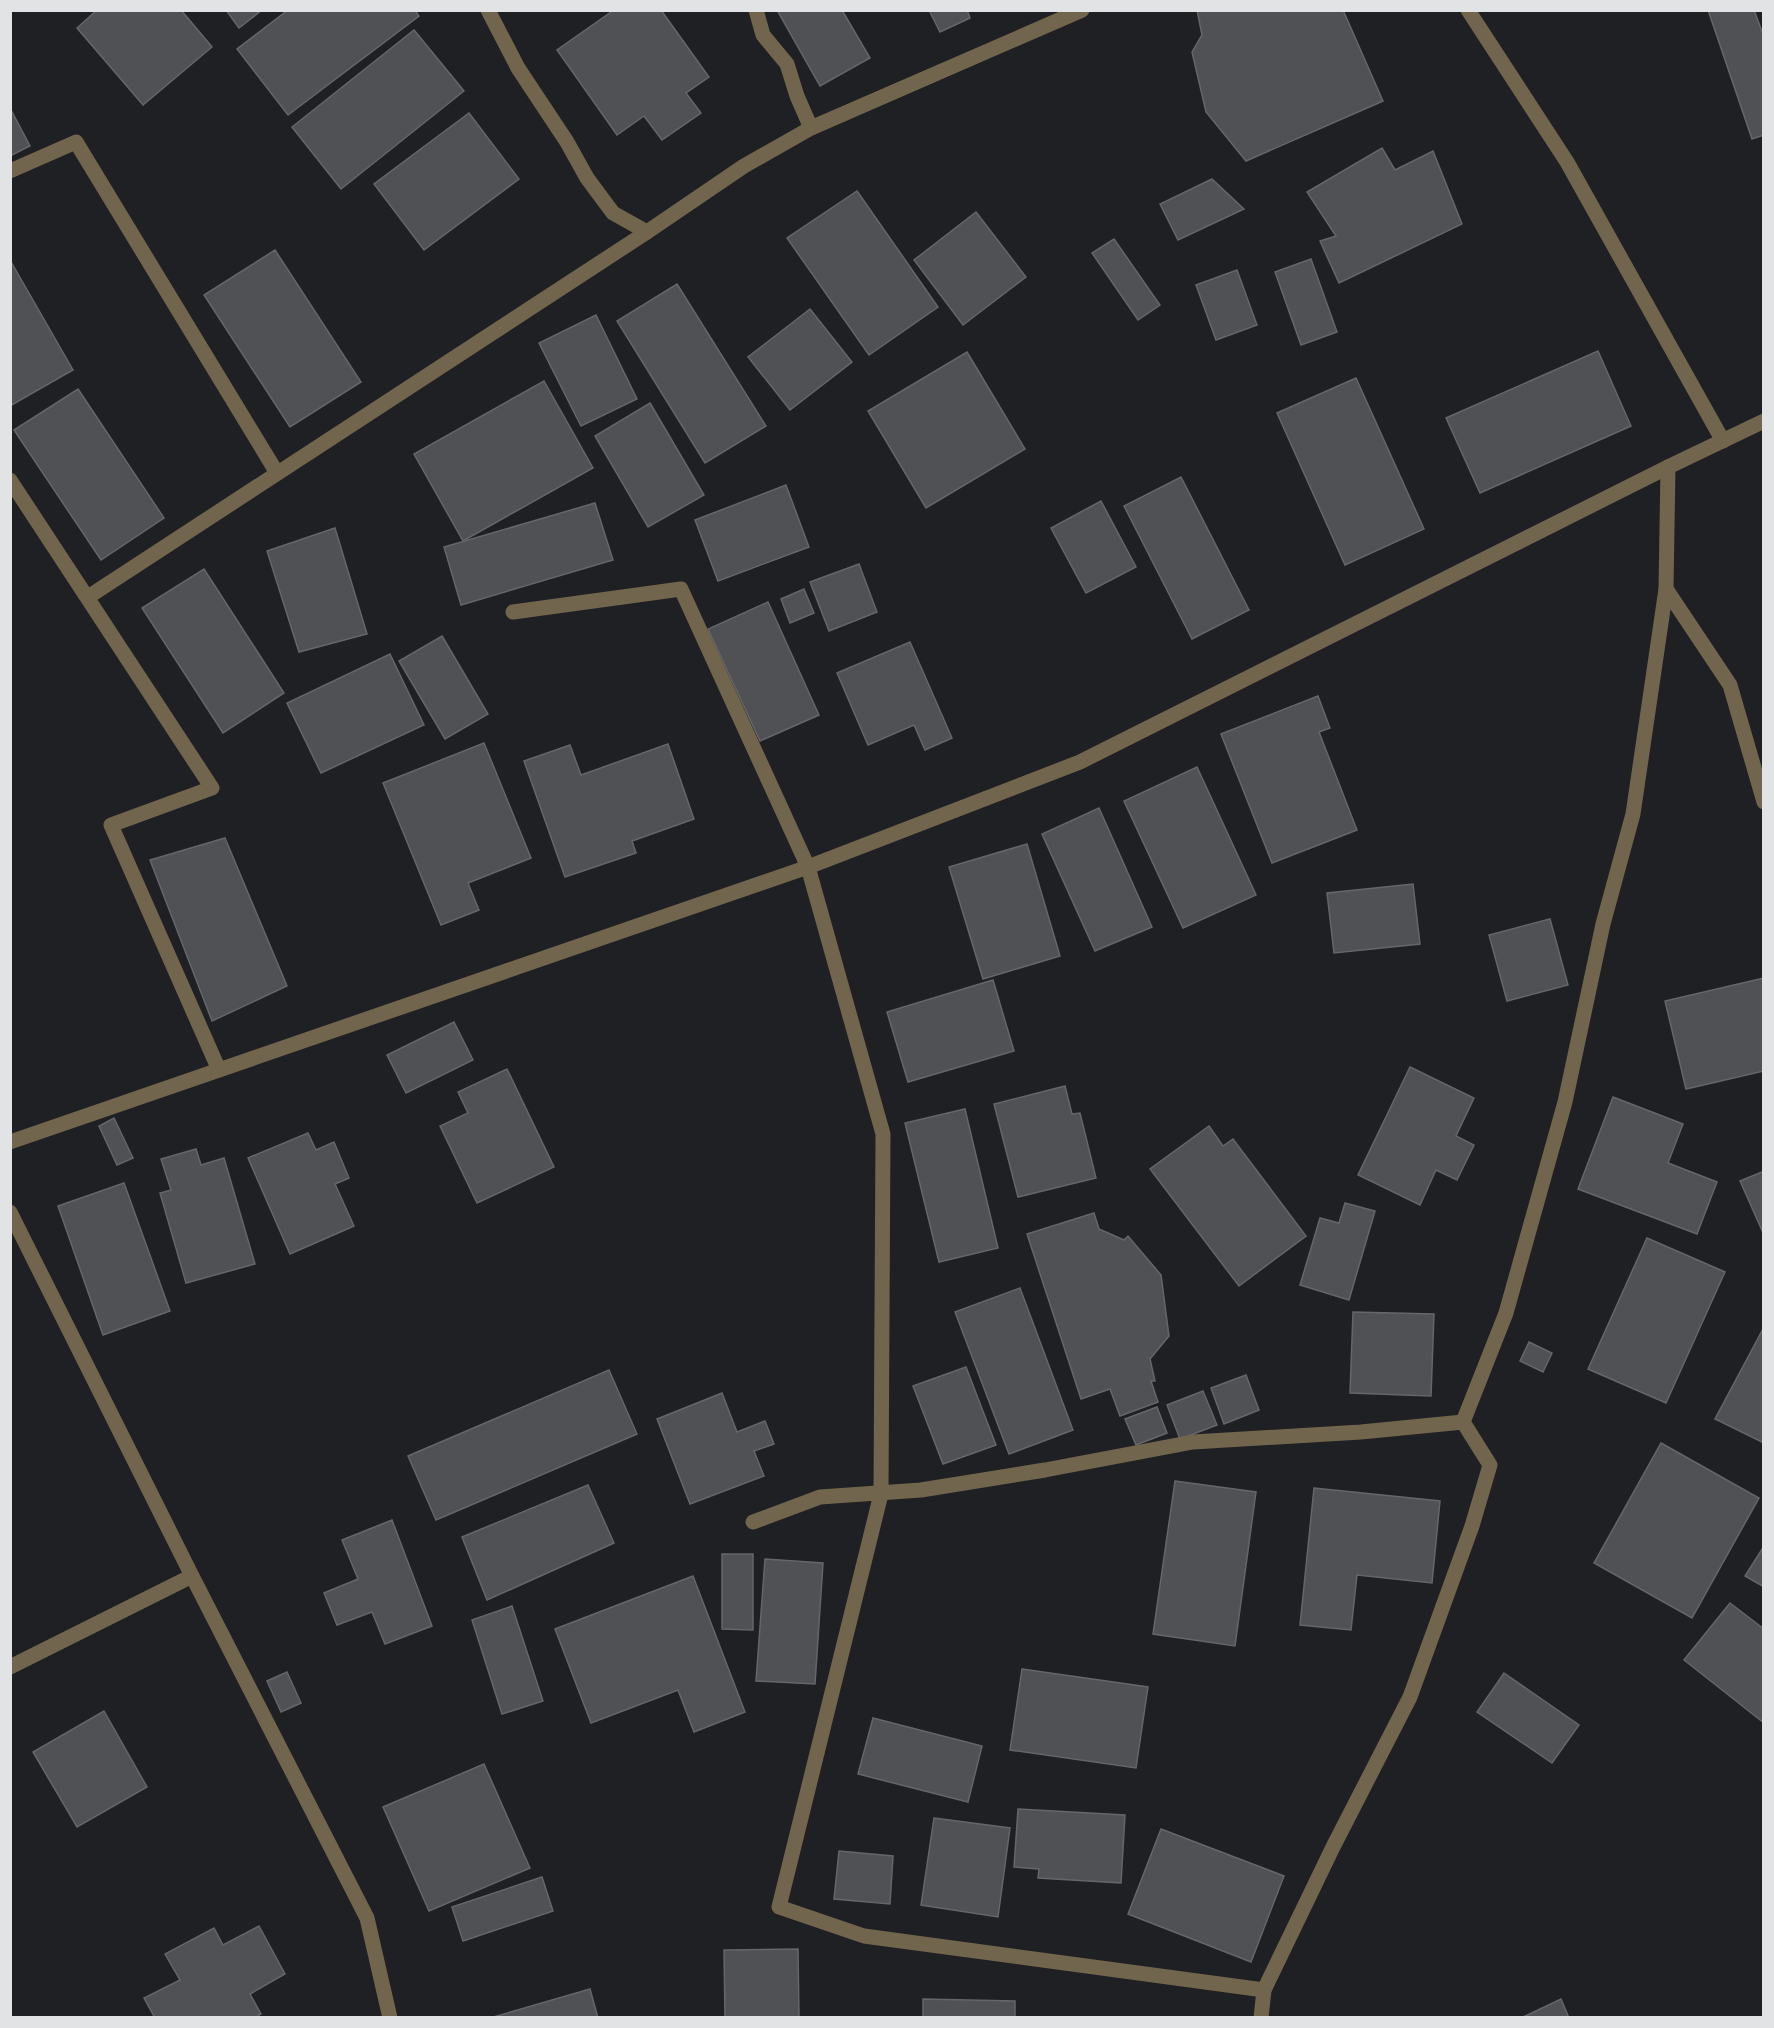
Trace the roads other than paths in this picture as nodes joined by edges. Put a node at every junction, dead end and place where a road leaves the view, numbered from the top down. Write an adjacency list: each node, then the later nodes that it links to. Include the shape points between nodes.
1 (488, 10): 7 (street, via 518,68 587,178 613,213)
2 (756, 10): 5 (street, via 763,35 787,64)
3 (1082, 10): 5 (street)
4 (1468, 10): 9 (street, via 1568,162)
5 (811, 128): 7 (street, via 744,166)
6 (10, 171): 11 (street, via 76,142)
7 (647, 232): 11 (street)
8 (1764, 421): 9 (street)
9 (1723, 441): 10 (street)
10 (1668, 467): 13 (street); 17 (street, via 1080,762)
11 (277, 473): 14 (street)
12 (10, 480): 14 (street)
13 (1666, 589): 16 (street, via 1730,685); 21 (street, via 1634,814 1603,924 1565,1102 1506,1314)
14 (88, 597): 18 (street, via 212,788 111,825)
15 (513, 612): 17 (street, via 681,589)
16 (1764, 802)
17 (808, 867): 18 (street); 22 (street, via 883,1134)
18 (219, 1070): 19 (street)
19 (10, 1142)
20 (10, 1212): 24 (street)
21 (1463, 1422): 22 (street, via 1193,1442 1045,1470); 26 (street, via 1490,1465 1472,1526 1410,1697)
22 (881, 1494): 23 (street, via 820,1497); 26 (street, via 778,1907 864,1936)
23 (753, 1522)
24 (192, 1576): 25 (street); 27 (street, via 368,1918)
25 (10, 1667)
26 (1264, 1990): 28 (street)
27 (390, 2018)
28 (1261, 2018)

